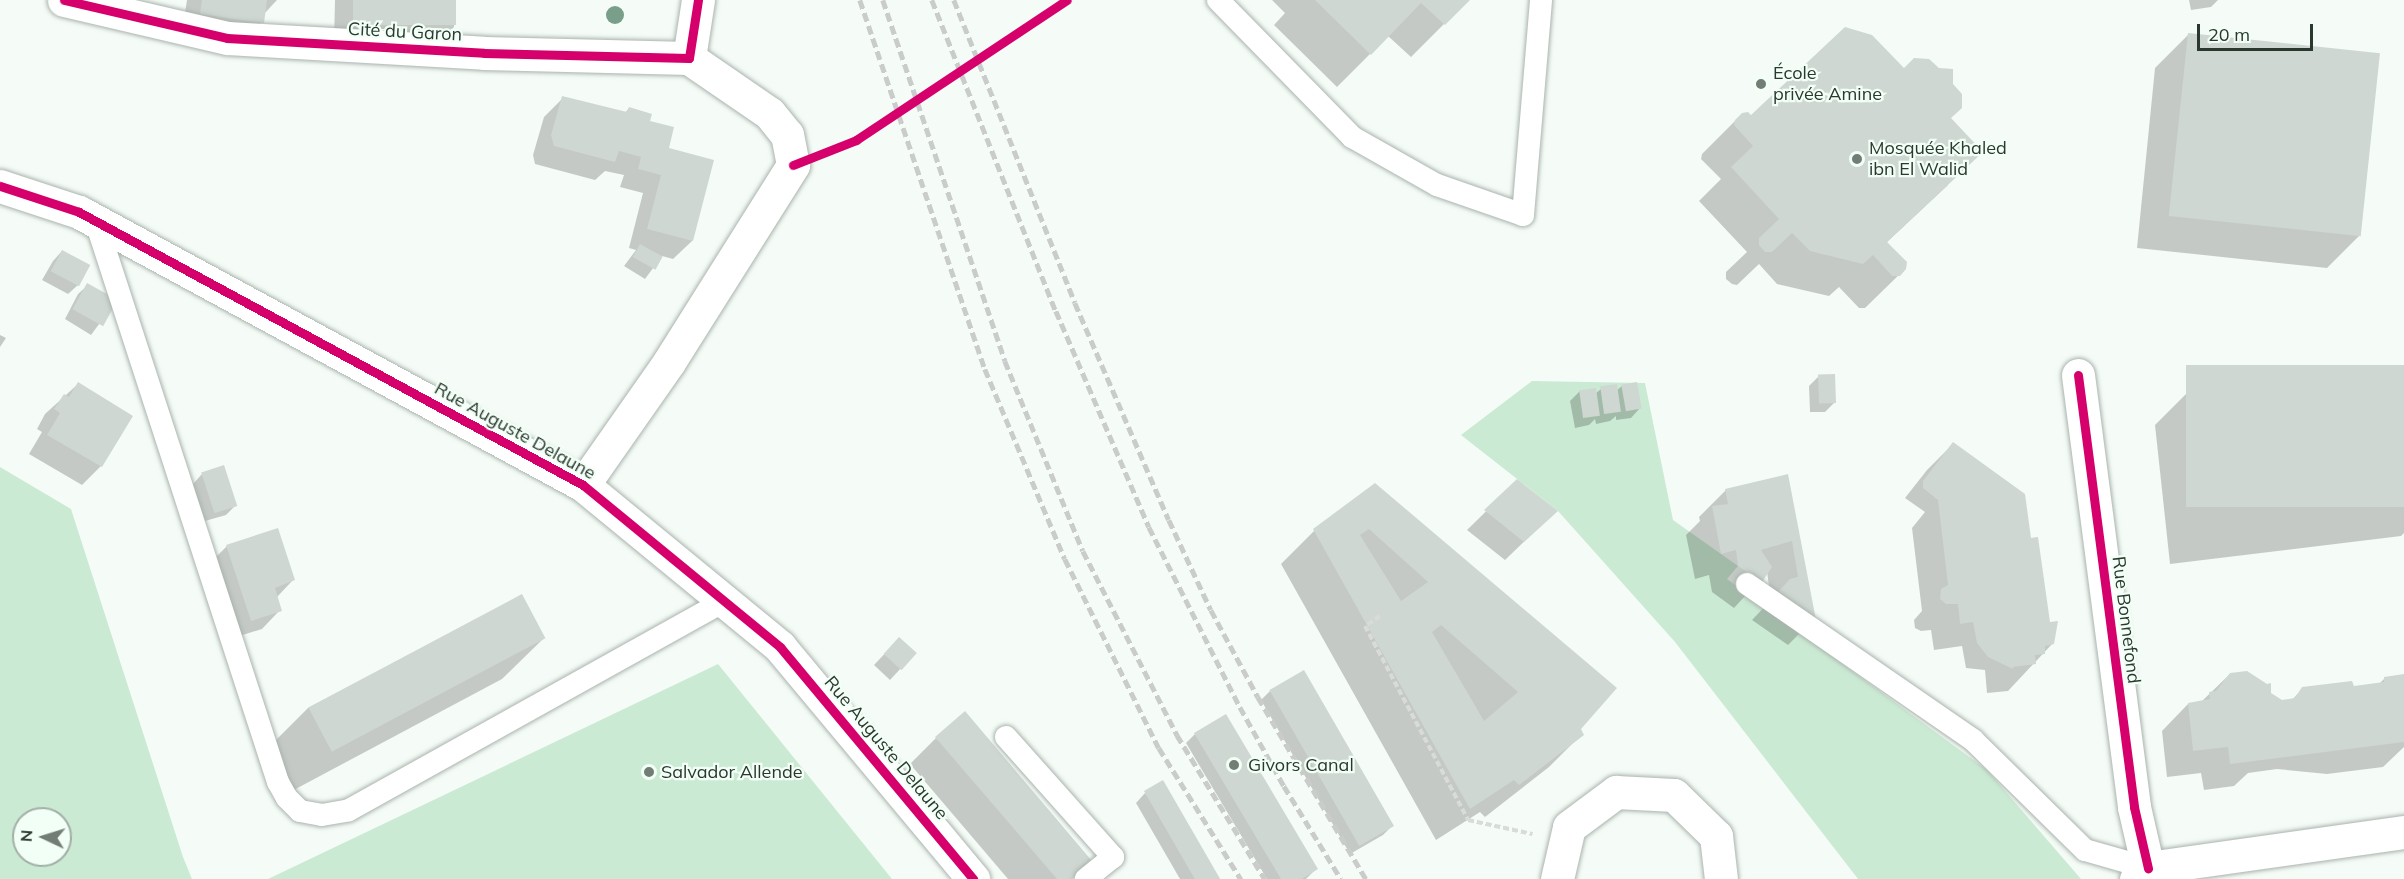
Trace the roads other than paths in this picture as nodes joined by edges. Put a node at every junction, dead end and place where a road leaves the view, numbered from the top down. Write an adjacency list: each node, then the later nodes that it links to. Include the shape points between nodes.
1 (64, 0): 5 (street, Cité du Garon, via 227,38 484,53)
2 (698, 0): 5 (street)
3 (1218, 0): 4 (lane, via 1352,137 1437,185 1523,215)
4 (1541, 0)
5 (689, 58): 9 (street, via 769,113 787,135 793,165 669,362)
6 (0, 186): 7 (street, Rue Auguste Delaune, via 79,212)
7 (96, 222): 9 (street, Rue Auguste Delaune); 11 (lane, via 278,782 300,811 322,815 349,810)
8 (2078, 375): 14 (street, Rue Bonnefond)
9 (583, 485): 11 (street, Rue Auguste Delaune)
10 (1747, 584): 14 (lane, via 1973,740 2085,850)
11 (724, 601): 15 (street, Rue Auguste Delaune, via 780,647)
12 (1006, 737): 16 (lane, via 1113,857)
13 (2404, 832): 14 (street)
14 (2142, 873)
15 (974, 879)
16 (1086, 879)
17 (1557, 879): 18 (street, via 1569,827 1616,792 1674,795 1716,836)
18 (1721, 879)

